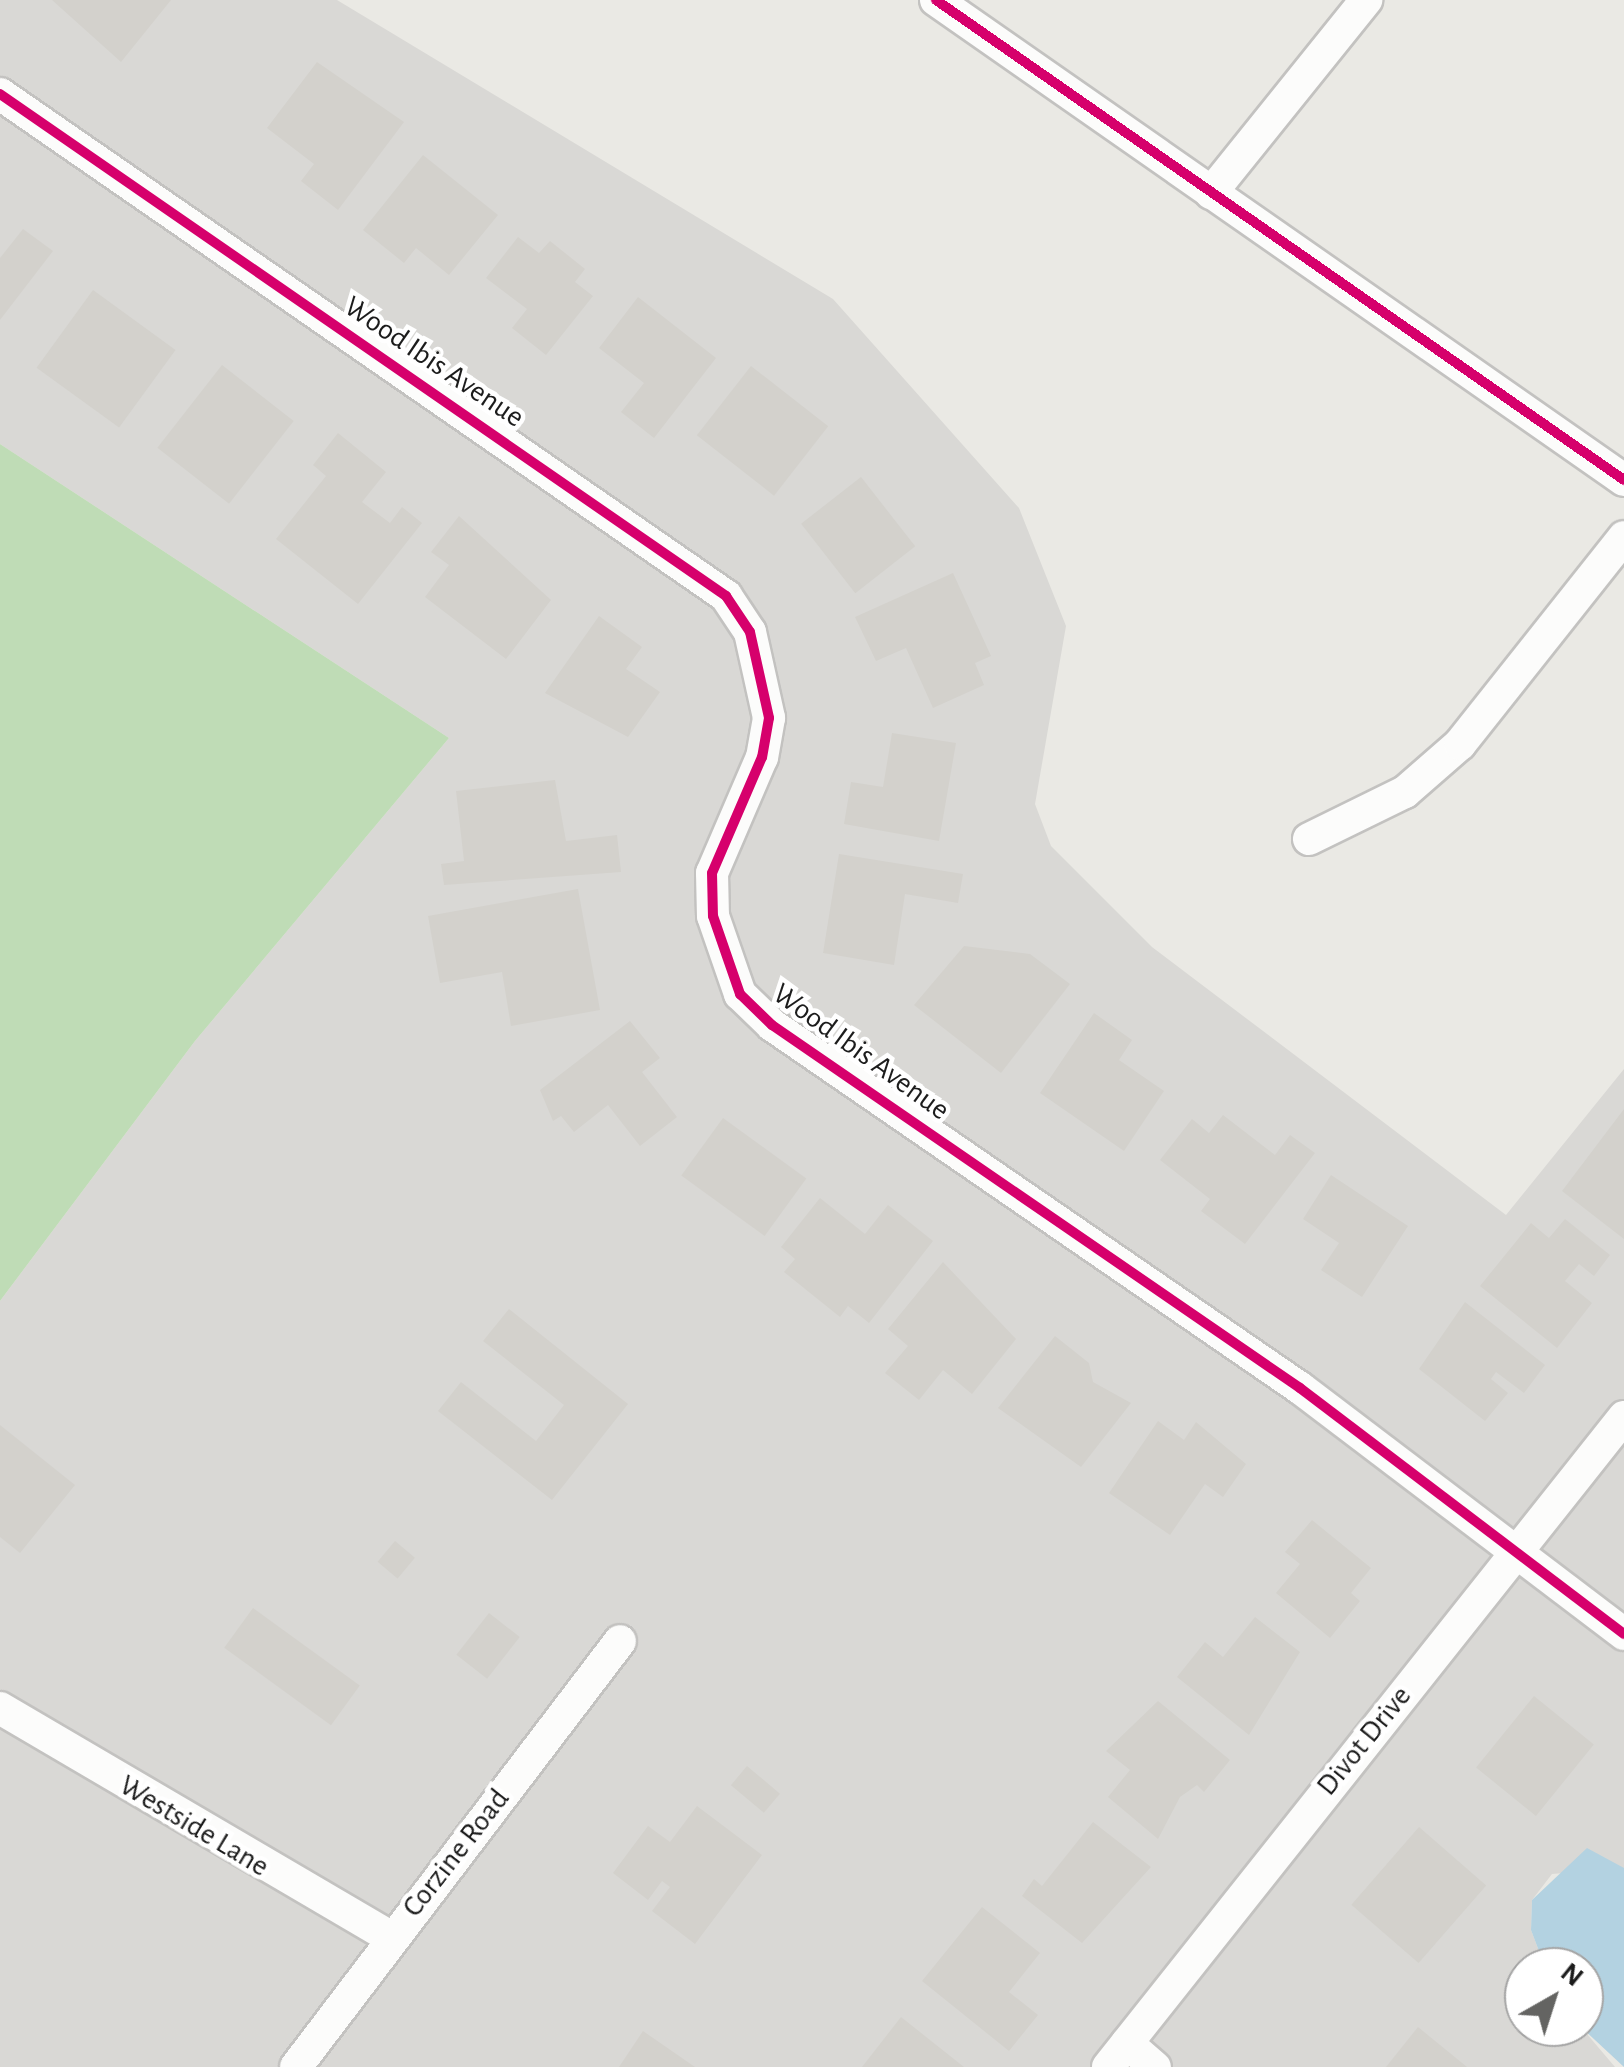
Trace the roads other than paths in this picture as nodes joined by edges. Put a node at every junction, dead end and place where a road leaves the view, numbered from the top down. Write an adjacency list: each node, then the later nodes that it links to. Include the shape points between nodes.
1 (936, 0): 4 (street)
2 (1366, 0): 4 (street)
3 (0, 94): 9 (street, Wood Ibis Avenue, via 726,596 750,632 769,718 762,757 712,873 717,935 740,994)
4 (1211, 192): 5 (street)
5 (1624, 480)
6 (1624, 537): 7 (street, via 1460,744 1405,792)
7 (1309, 839)
8 (1624, 1417): 9 (street, Divot Drive)
9 (1517, 1552): 10 (street, Wood Ibis Avenue); 14 (street, Divot Drive)
10 (1624, 1634)
11 (620, 1642): 13 (street, Corzine Road)
12 (0, 1708): 13 (street, Westside Lane)
13 (391, 1937): 15 (street, Corzine Road)
14 (1118, 2055): 16 (street)
15 (296, 2067)
16 (1154, 2067)

